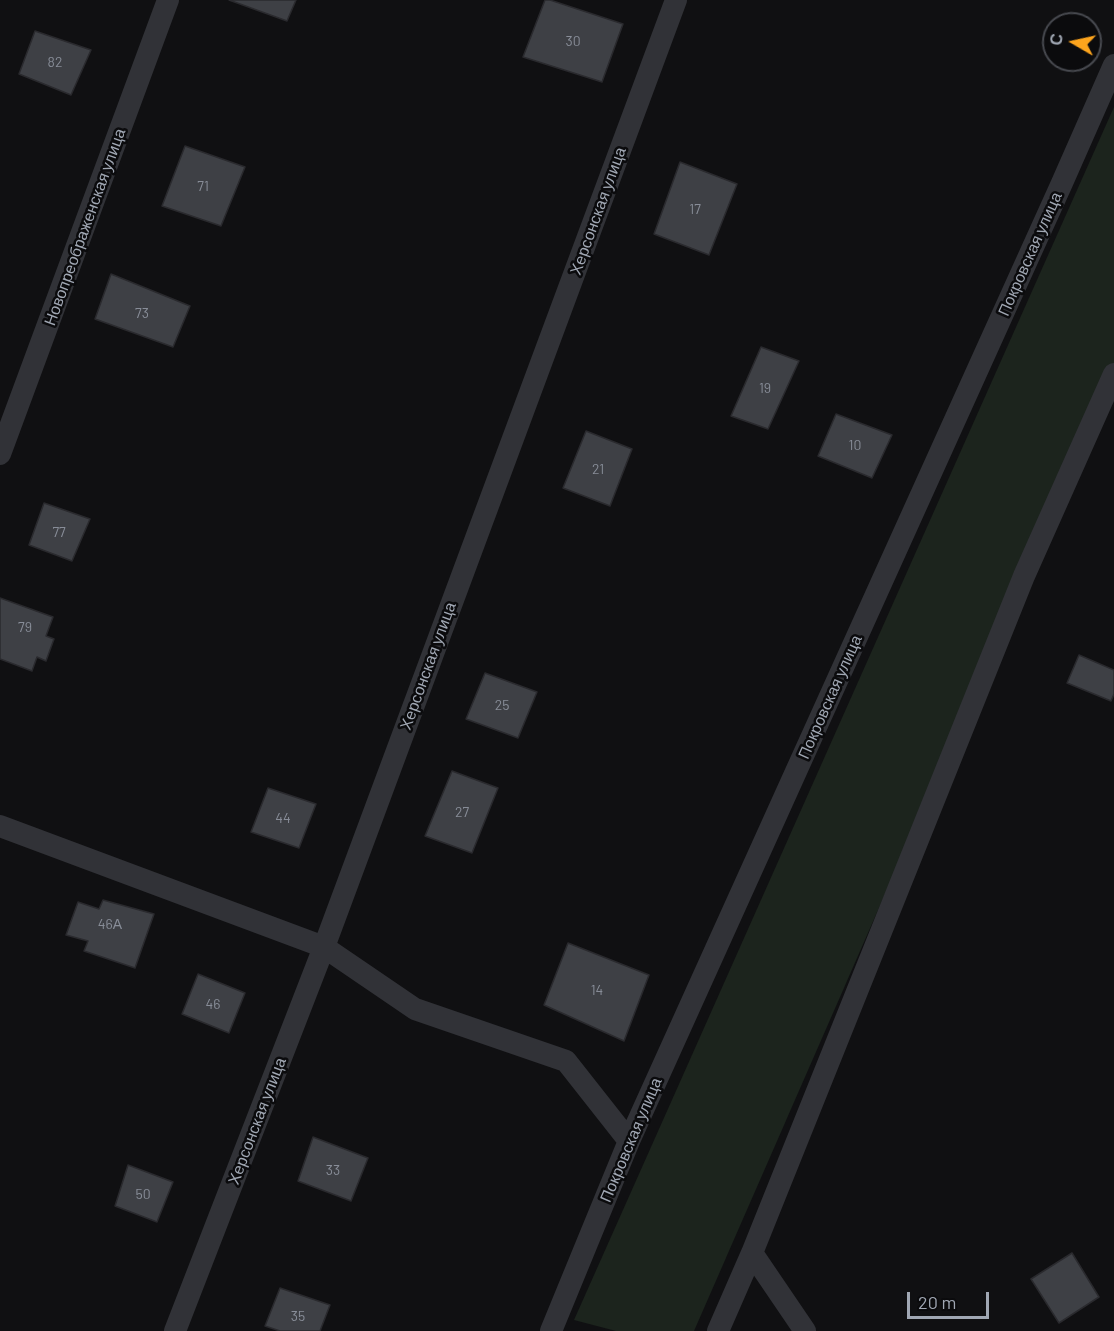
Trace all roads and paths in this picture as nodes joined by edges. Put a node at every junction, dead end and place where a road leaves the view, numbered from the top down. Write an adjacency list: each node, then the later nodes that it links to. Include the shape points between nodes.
1 (168, 0): 5 (street, Новопреображенская улица)
2 (676, 0): 7 (street, Херсонская улица)
3 (1114, 65): 8 (street, Покровская улица)
4 (1114, 374): 9 (street, via 1024,576)
5 (0, 454)
6 (0, 826): 7 (street)
7 (324, 947): 8 (street, via 415,1009 566,1061); 10 (street, Херсонская улица)
8 (629, 1141): 11 (street, Покровская улица)
9 (752, 1253): 12 (street); 13 (street)
10 (175, 1331)
11 (551, 1331)
12 (718, 1331)
13 (805, 1331)

